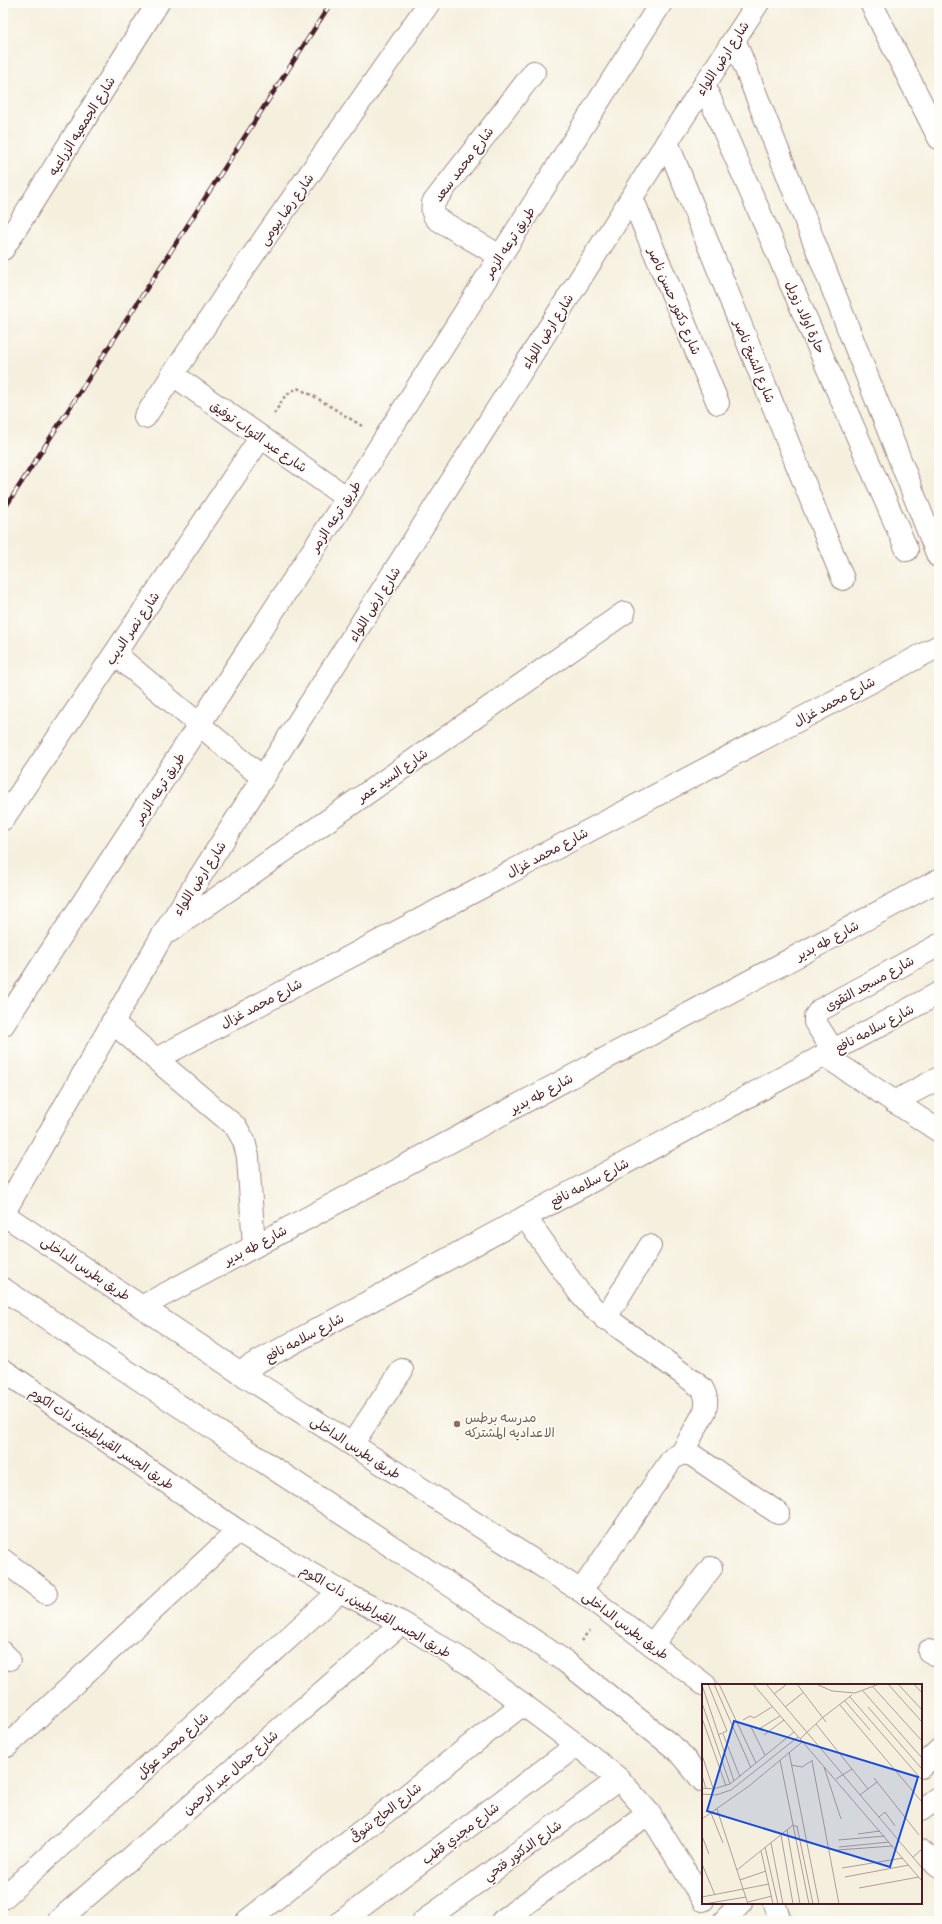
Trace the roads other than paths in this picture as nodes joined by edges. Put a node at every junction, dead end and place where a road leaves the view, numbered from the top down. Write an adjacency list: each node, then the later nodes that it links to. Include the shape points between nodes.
1 (158, 3): 12 (street, شارع الجمعيه الزراعيه)
2 (429, 3): 14 (street, شارع رضا بيومى)
3 (661, 3): 13 (street, طريق ترعه الزمر)
4 (758, 3): 6 (street, شارع ارض اللواء)
5 (871, 3): 9 (street)
6 (734, 39): 8 (street, شارع ارض اللواء); 20 (street)
7 (534, 72): 13 (street, شارع محمد سعد, via 433,203 433,215 437,219)
8 (704, 85): 10 (street, شارع ارض اللواء); 19 (street, حارة اولاد زويل)
9 (939, 138)
10 (667, 142): 11 (street, شارع ارض اللواء); 21 (street, شارع الشيخ ناصر)
11 (632, 198): 15 (street, شارع دكتور حسن ناصر); 26 (street, شارع ارض اللواء)
12 (3, 248)
13 (500, 256): 18 (street, طريق ترعه الزمر)
14 (172, 374): 16 (street, شارع رضا بيومى); 17 (street, شارع عبد التواب توفيق)
15 (718, 403)
16 (145, 417)
17 (261, 437): 18 (street, شارع عبد التواب توفيق); 24 (street, شارع نصر الديب)
18 (347, 498): 25 (street, طريق ترعه الزمر)
19 (907, 550)
20 (938, 556)
21 (843, 579)
22 (624, 613): 29 (street, شارع السيد عمر)
23 (939, 646): 35 (street, شارع محمد غزال)
24 (115, 654): 25 (street); 27 (street, شارع نصر الديب)
25 (200, 725): 26 (street); 33 (street, طريق ترعه الزمر)
26 (263, 778): 29 (street, شارع ارض اللواء)
27 (3, 819)
28 (939, 880): 41 (street, شارع طه بدير)
29 (161, 938): 32 (street, شارع ارض اللواء)
30 (939, 945): 34 (street, شارع مسجد التقوى, via 820,1010 815,1022)
31 (939, 994): 34 (street, شارع سلامه نافع)
32 (112, 1022): 35 (street); 39 (street, شارع ارض اللواء)
33 (3, 1025)
34 (828, 1053): 37 (street); 40 (street, شارع سلامه نافع)
35 (156, 1059): 41 (street, via 236,1127 244,1141 248,1157)
36 (939, 1078): 37 (street)
37 (894, 1102): 38 (street)
38 (939, 1131)
39 (3, 1214): 44 (street, طريق بطرس الداخلى)
40 (525, 1217): 45 (street, via 581,1295); 48 (street, شارع سلامه نافع)
41 (254, 1246): 44 (street, شارع طه بدير)
42 (650, 1246): 45 (street)
43 (3, 1289): 67 (street, via 566,1662 677,1750)
44 (143, 1306): 48 (street, طريق بطرس الداخلى)
45 (606, 1318): 50 (street, via 702,1388 706,1396 705,1411)
46 (3, 1370): 52 (street, طريق الجسر القيراطيين, ذات الكوم)
47 (402, 1370): 49 (street)
48 (239, 1372): 49 (street, طريق بطرس الداخلى)
49 (352, 1444): 56 (street, طريق بطرس الداخلى)
50 (682, 1453): 51 (street, via 692,1456); 56 (street, via 672,1459)
51 (778, 1514)
52 (238, 1531): 55 (street, طريق الجسر القيراطيين, ذات الكوم); 63 (street)
53 (3, 1560): 57 (street)
54 (711, 1568): 59 (street)
55 (340, 1591): 58 (street, طريق الجسر القيراطيين, ذات الكوم); 73 (street, شارع محمد عوكل)
56 (581, 1591): 59 (street, طريق بطرس الداخلى)
57 (46, 1592)
58 (402, 1623): 61 (street, طريق الجسر القيراطيين, ذات الكوم, via 469,1664); 78 (street, شارع جمال عبد الرحمن)
59 (652, 1645): 60 (street, طريق بطرس الداخلى)
60 (704, 1684)
61 (523, 1704): 62 (street, طريق الجسر القيراطيين, ذات الكوم); 79 (street, شارع الحاج شوقى)
62 (577, 1745): 66 (street, طريق الجسر القيراطيين, ذات الكوم); 80 (street, شارع مجدي قطب)
63 (7, 1746)
64 (939, 1750): 65 (street)
65 (922, 1766)
66 (619, 1779): 70 (street, طريق الجسر القيراطيين, ذات الكوم); 81 (street, شارع الدكتور فتحي)
67 (702, 1780)
68 (939, 1798): 69 (street)
69 (922, 1809)
70 (649, 1812): 74 (street, طريق الجسر القيراطيين, ذات الكوم); 82 (street)
71 (922, 1852): 72 (street)
72 (939, 1866)
73 (3, 1898)
74 (702, 1898)
75 (706, 1904): 83 (street)
76 (740, 1904): 84 (street)
77 (774, 1904): 85 (street)
78 (58, 1921)
79 (247, 1921)
80 (342, 1921)
81 (424, 1921)
82 (502, 1921)
83 (715, 1921)
84 (724, 1921)
85 (780, 1921)

